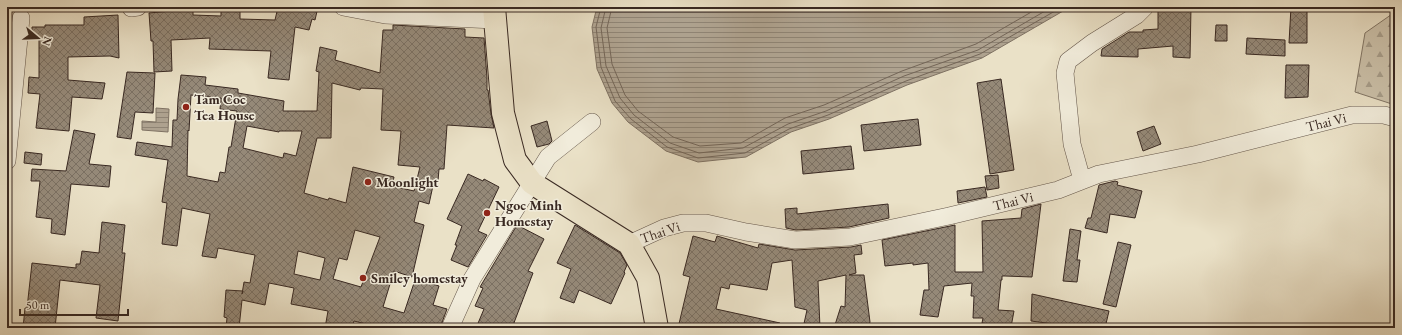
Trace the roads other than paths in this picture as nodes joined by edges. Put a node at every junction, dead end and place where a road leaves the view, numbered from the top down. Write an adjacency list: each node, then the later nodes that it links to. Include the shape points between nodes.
1 (343, 7): 3 (street, via 385,15)
2 (1145, 7): 8 (street, via 1068,61 1065,73 1072,144)
3 (495, 14): 9 (main road, via 503,113 515,160)
4 (21, 18): 7 (street)
5 (1395, 118): 8 (street, Thai Vi, via 1384,115 1352,115)
6 (592, 122): 9 (street, via 548,157)
7 (7, 161)
8 (1082, 180): 10 (street, Thai Vi, via 1058,190 850,237 795,240 706,223 683,223 664,228)
9 (532, 183): 10 (main road); 11 (street, via 472,279)
10 (629, 244): 12 (main road, via 648,278)
11 (450, 328)
12 (657, 328)

